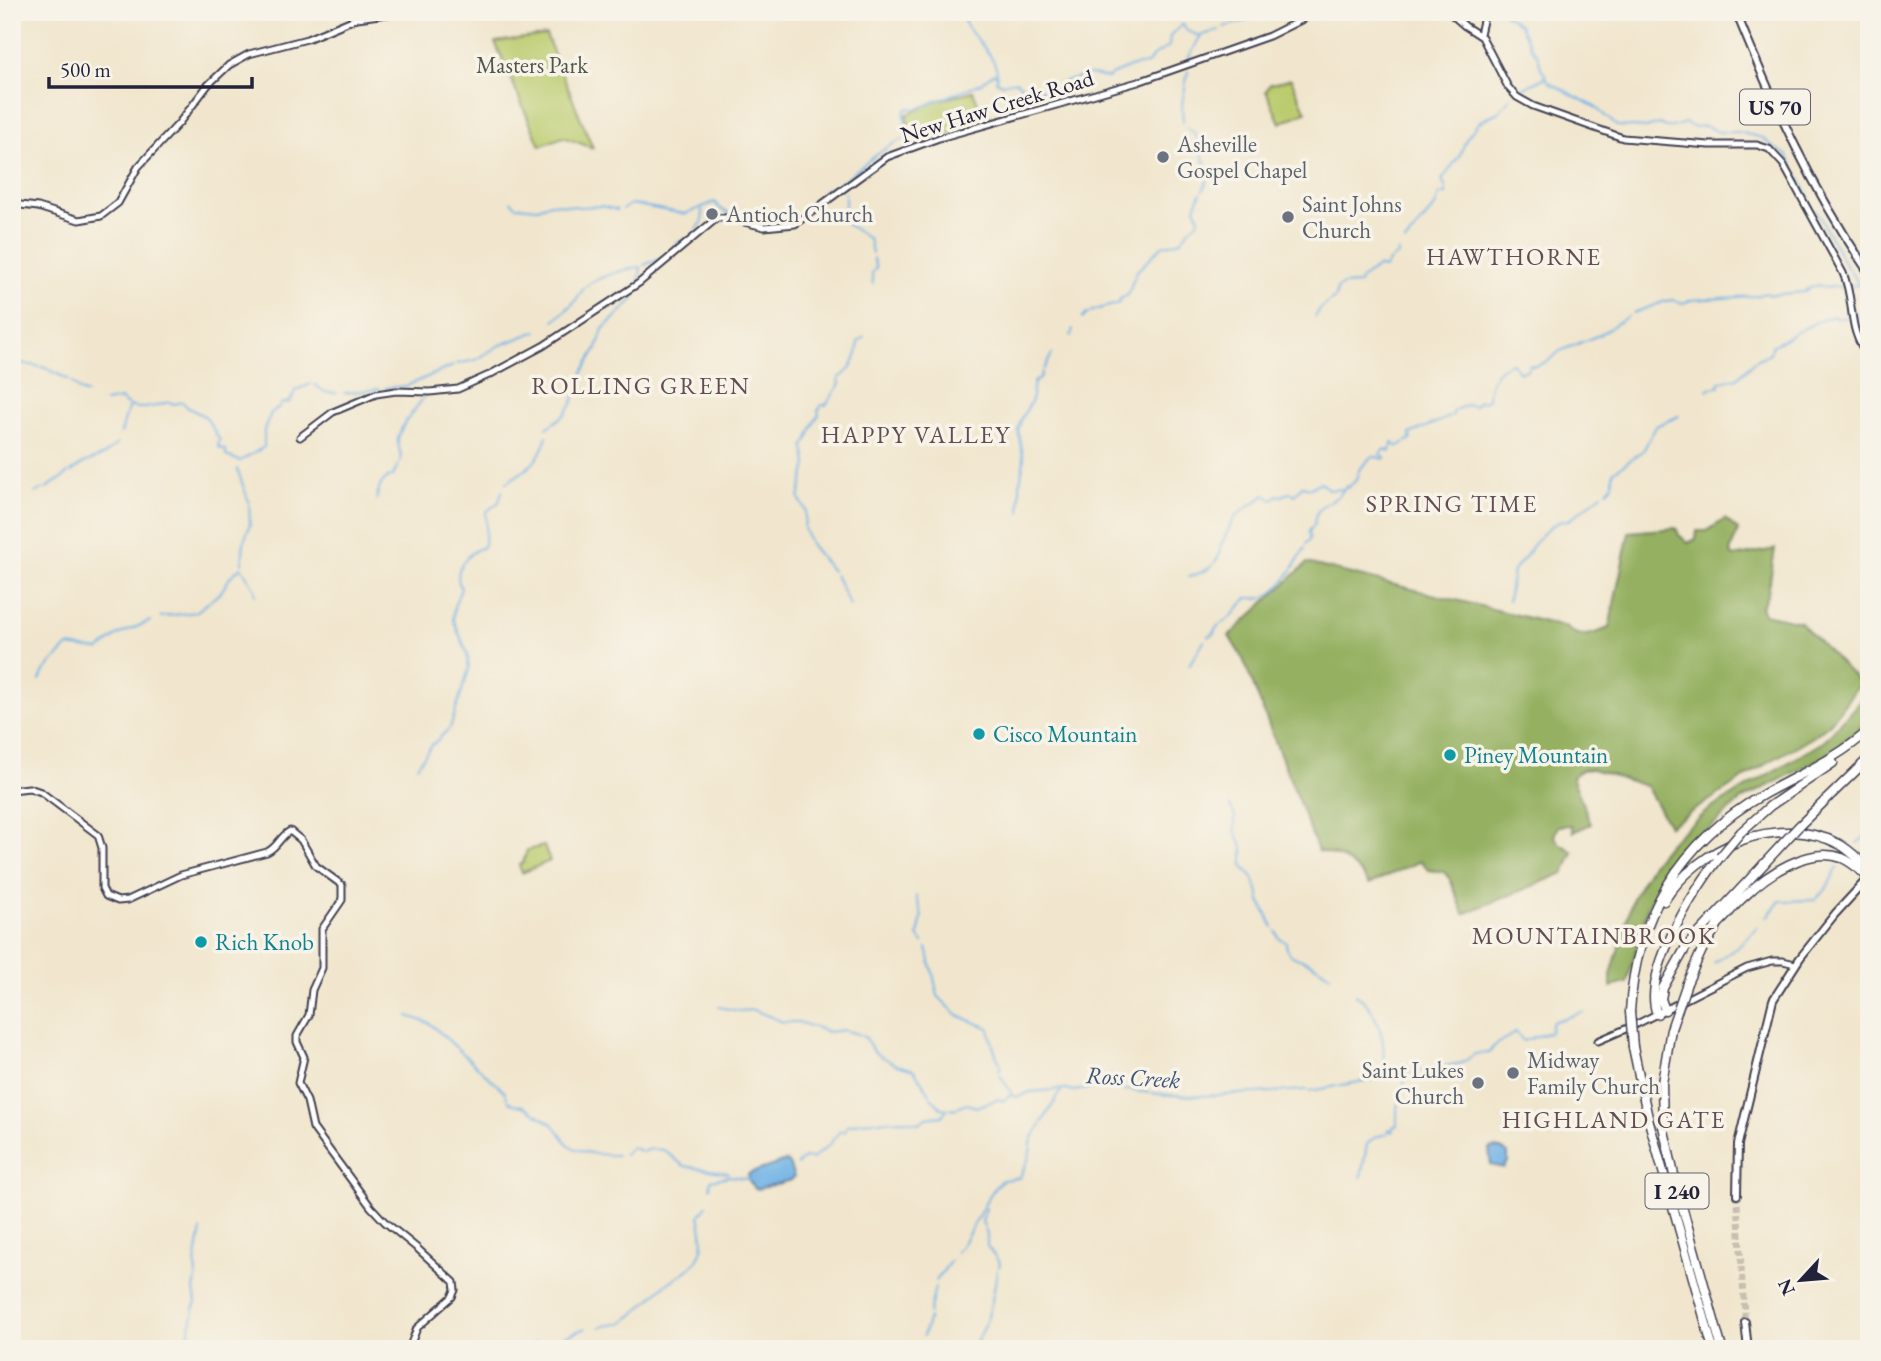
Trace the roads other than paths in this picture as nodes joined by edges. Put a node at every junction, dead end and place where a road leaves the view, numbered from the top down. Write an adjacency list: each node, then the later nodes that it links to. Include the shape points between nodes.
1 (402, 12): 7 (street, via 357,18 307,39 248,54 229,65 138,167 118,202 101,216 79,220)
2 (1317, 12): 12 (street, New Haw Creek Road, via 1275,34 1145,80 894,155 873,165 795,224 764,227 715,219 639,283 543,346 489,375 458,389 376,394 333,412)
3 (1449, 12): 6 (street)
4 (1485, 12): 6 (street)
5 (1737, 12): 8 (main road, US 70, via 1798,155)
6 (1480, 34): 11 (street, via 1508,87 1533,106 1623,138 1698,145 1752,144 1774,153 1843,272 1855,334)
7 (12, 204)
8 (1862, 263): 9 (main road, US 70); 10 (main road)
9 (1869, 273)
10 (1869, 280)
11 (1869, 357)
12 (300, 437)
13 (1866, 732): 20 (highway, I 240, via 1829,759 1749,803 1704,838 1670,881); 22 (highway, bridge, via 1849,752 1777,800 1720,857 1689,902 1666,949 1654,1007)
14 (1869, 758): 16 (highway, I 240, bridge)
15 (12, 790): 26 (street, via 41,792 98,835 102,888 118,901 181,875 267,852 290,831 316,866 342,885 342,900 322,929 322,968 312,989 309,1015 297,1035 304,1057 297,1080 313,1128 371,1207 454,1282 452,1297 417,1328)
16 (1765, 863): 19 (highway, I 240); 22 (highway, via 1686,947 1663,988)
17 (1869, 868): 20 (highway, via 1839,844 1810,835 1769,834 1737,841 1681,878)
18 (1869, 877): 19 (highway, via 1841,858 1810,858 1766,879); 21 (main road)
19 (1719, 923): 28 (highway, I 240, bridge, via 1687,983 1671,1029 1662,1083 1663,1126)
20 (1643, 939): 27 (highway, I 240, bridge, via 1630,1012 1633,1047 1648,1118)
21 (1795, 964): 22 (street, via 1778,960 1758,964); 24 (main road, via 1773,1000 1759,1051 1738,1144)
22 (1661, 1012): 23 (street)
23 (1598, 1041)
24 (1737, 1195)
25 (1745, 1322): 29 (main road)
26 (409, 1349)
27 (1713, 1349)
28 (1722, 1349)
29 (1748, 1349)

